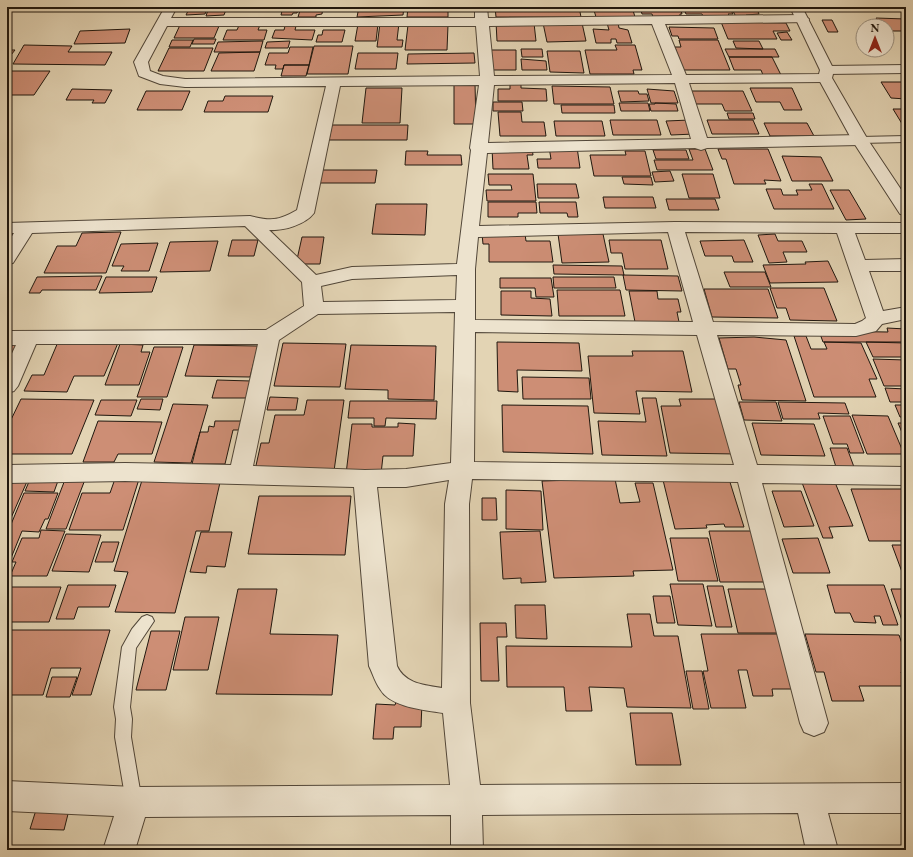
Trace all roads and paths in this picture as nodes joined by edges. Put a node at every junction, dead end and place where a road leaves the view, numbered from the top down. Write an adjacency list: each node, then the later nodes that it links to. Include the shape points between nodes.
1 (171, 7): 5 (street)
2 (799, 13): 4 (street); 7 (street)
3 (481, 14): 4 (street); 5 (street); 8 (street)
4 (656, 19): 9 (street)
5 (163, 22): 10 (street, via 141,62 144,73 160,80)
6 (906, 69): 7 (street)
7 (826, 74): 9 (street); 12 (street)
8 (487, 80): 9 (street); 10 (street); 14 (street)
9 (681, 80): 13 (street)
10 (334, 81): 17 (street, via 305,213 292,221 270,227)
11 (906, 139): 12 (lane)
12 (860, 140): 13 (street); 15 (street)
13 (701, 145): 14 (street)
14 (478, 148): 23 (street)
15 (900, 192): 16 (street)
16 (906, 210)
17 (250, 221): 20 (street); 28 (street)
18 (676, 227): 21 (street); 23 (street); 33 (street)
19 (7, 228): 20 (street)
20 (26, 228): 24 (street)
21 (844, 228): 22 (street); 26 (street)
22 (906, 228)
23 (470, 232): 27 (street)
24 (7, 259)
25 (906, 265): 26 (street)
26 (858, 266): 32 (street)
27 (466, 269): 28 (street, via 352,273); 31 (street)
28 (311, 281): 29 (street)
29 (314, 308): 31 (street); 34 (street)
30 (906, 313): 32 (street)
31 (464, 316): 33 (street); 38 (street)
32 (876, 319): 33 (street, via 869,326 856,330)
33 (706, 329): 41 (street)
34 (270, 337): 36 (street); 40 (street)
35 (7, 338): 36 (street)
36 (29, 338): 37 (street)
37 (7, 386)
38 (462, 470): 41 (street); 43 (street, via 406,478); 45 (street, via 457,504)
39 (7, 474): 40 (street)
40 (240, 474): 43 (street)
41 (748, 475): 42 (street); 46 (street)
42 (906, 476)
43 (365, 479): 45 (street, via 383,666 390,682 407,694)
44 (147, 621): 51 (lane, via 129,647 122,706 123,737)
45 (456, 703): 50 (street)
46 (814, 723)
47 (7, 796): 51 (street)
48 (810, 798): 49 (street); 50 (street); 54 (street)
49 (906, 798)
50 (466, 799): 51 (street); 53 (street)
51 (134, 802): 52 (street)
52 (119, 850)
53 (467, 850)
54 (822, 850)

